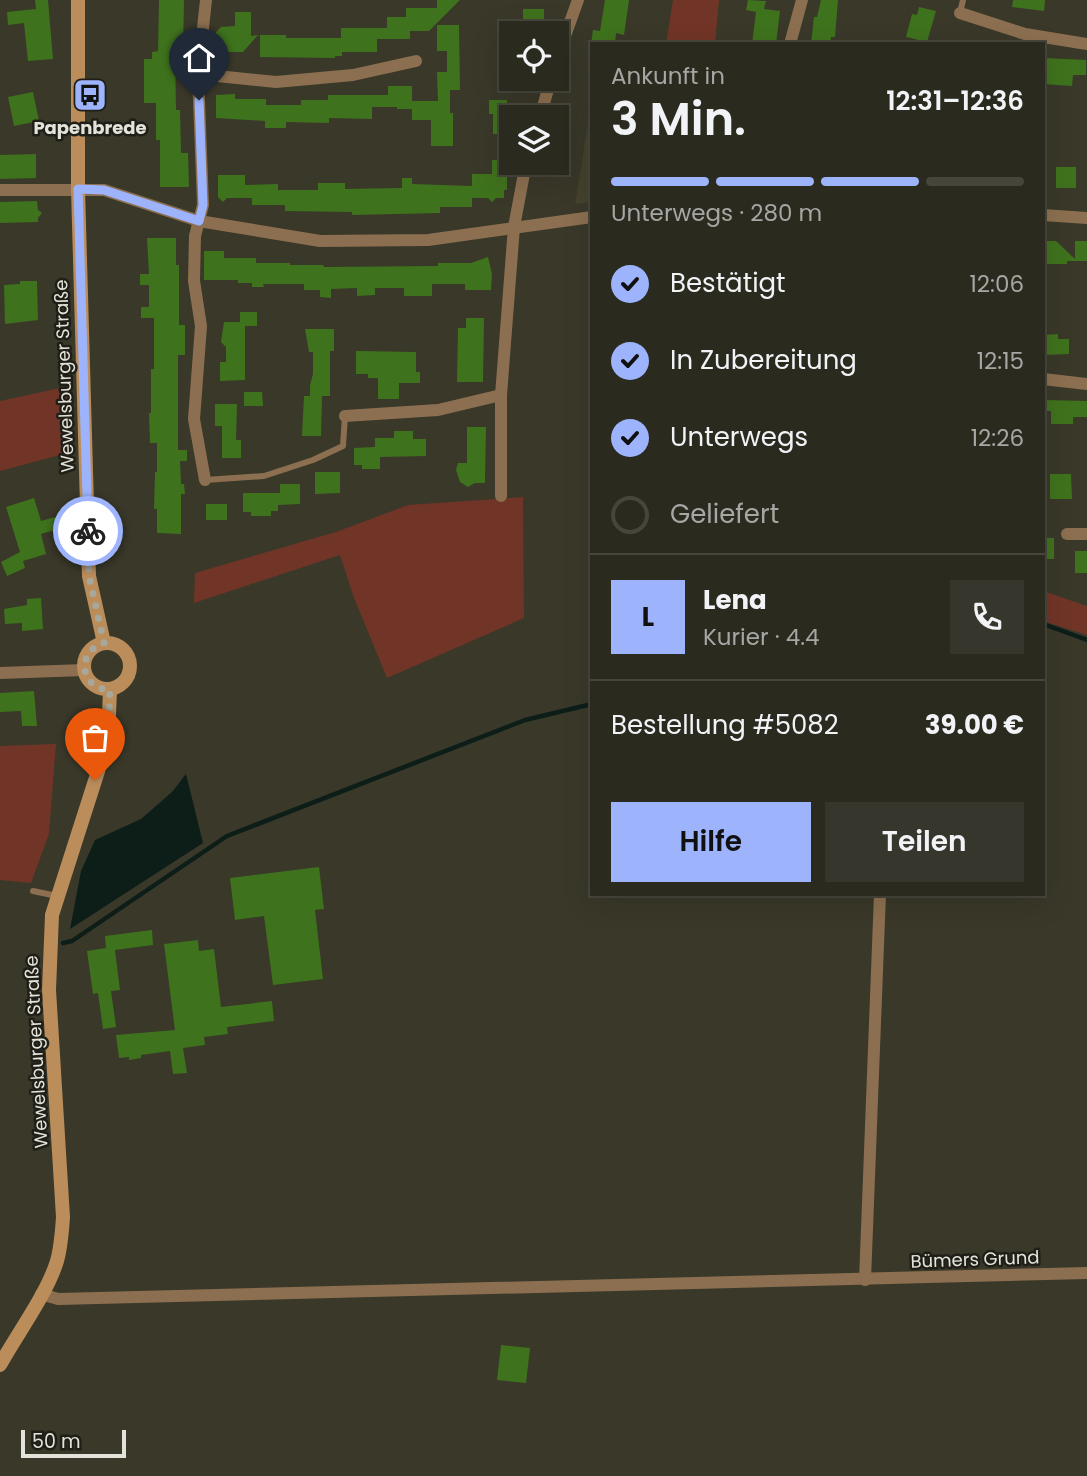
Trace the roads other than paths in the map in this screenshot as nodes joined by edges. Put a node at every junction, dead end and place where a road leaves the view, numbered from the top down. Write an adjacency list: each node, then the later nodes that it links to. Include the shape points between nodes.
1 (78, 0): 12 (main road, Wewelsburger Straße)
2 (206, 0): 10 (street)
3 (578, 0): 6 (street)
4 (802, 0): 7 (street)
5 (962, 7): 8 (street, via 1025,34)
6 (569, 25)
7 (791, 42)
8 (1087, 44)
9 (416, 61): 10 (street, via 354,75 276,82)
10 (198, 74): 17 (street, via 203,205)
11 (524, 175): 18 (street)
12 (78, 189): 13 (street); 17 (street, via 104,190); 27 (main road, Wewelsburger Straße, via 89,576)
13 (0, 190)
14 (1045, 215): 16 (street)
15 (590, 217): 18 (street)
16 (1087, 218)
17 (199, 221): 18 (street, via 320,241 428,240); 23 (street, via 194,281 201,326 194,419)
18 (514, 227): 21 (street)
19 (1045, 379): 20 (street)
20 (1087, 384)
21 (501, 395): 22 (street, via 438,410); 24 (street)
22 (345, 416): 23 (lane, via 343,446 313,460 264,477)
23 (205, 480)
24 (501, 496)
25 (1067, 534): 26 (street)
26 (1087, 534)
27 (104, 643): 28 (main road, via 86,655); 30 (main road, via 122,649 131,666 128,677)
28 (84, 670): 29 (street); 30 (main road, via 88,681)
29 (0, 673)
30 (110, 690): 32 (main road, Wewelsburger Straße, via 108,740)
31 (33, 891): 32 (lane)
32 (57, 896): 36 (main road, Wewelsburger Straße, via 49,990 63,1217 56,1263)
33 (880, 896): 35 (street)
34 (1087, 1273): 35 (street, Bümers Grund)
35 (865, 1280): 36 (street, Bümers Grund, via 58,1299)
36 (41, 1294): 37 (main road, Wewelsburger Straße)
37 (0, 1365)

